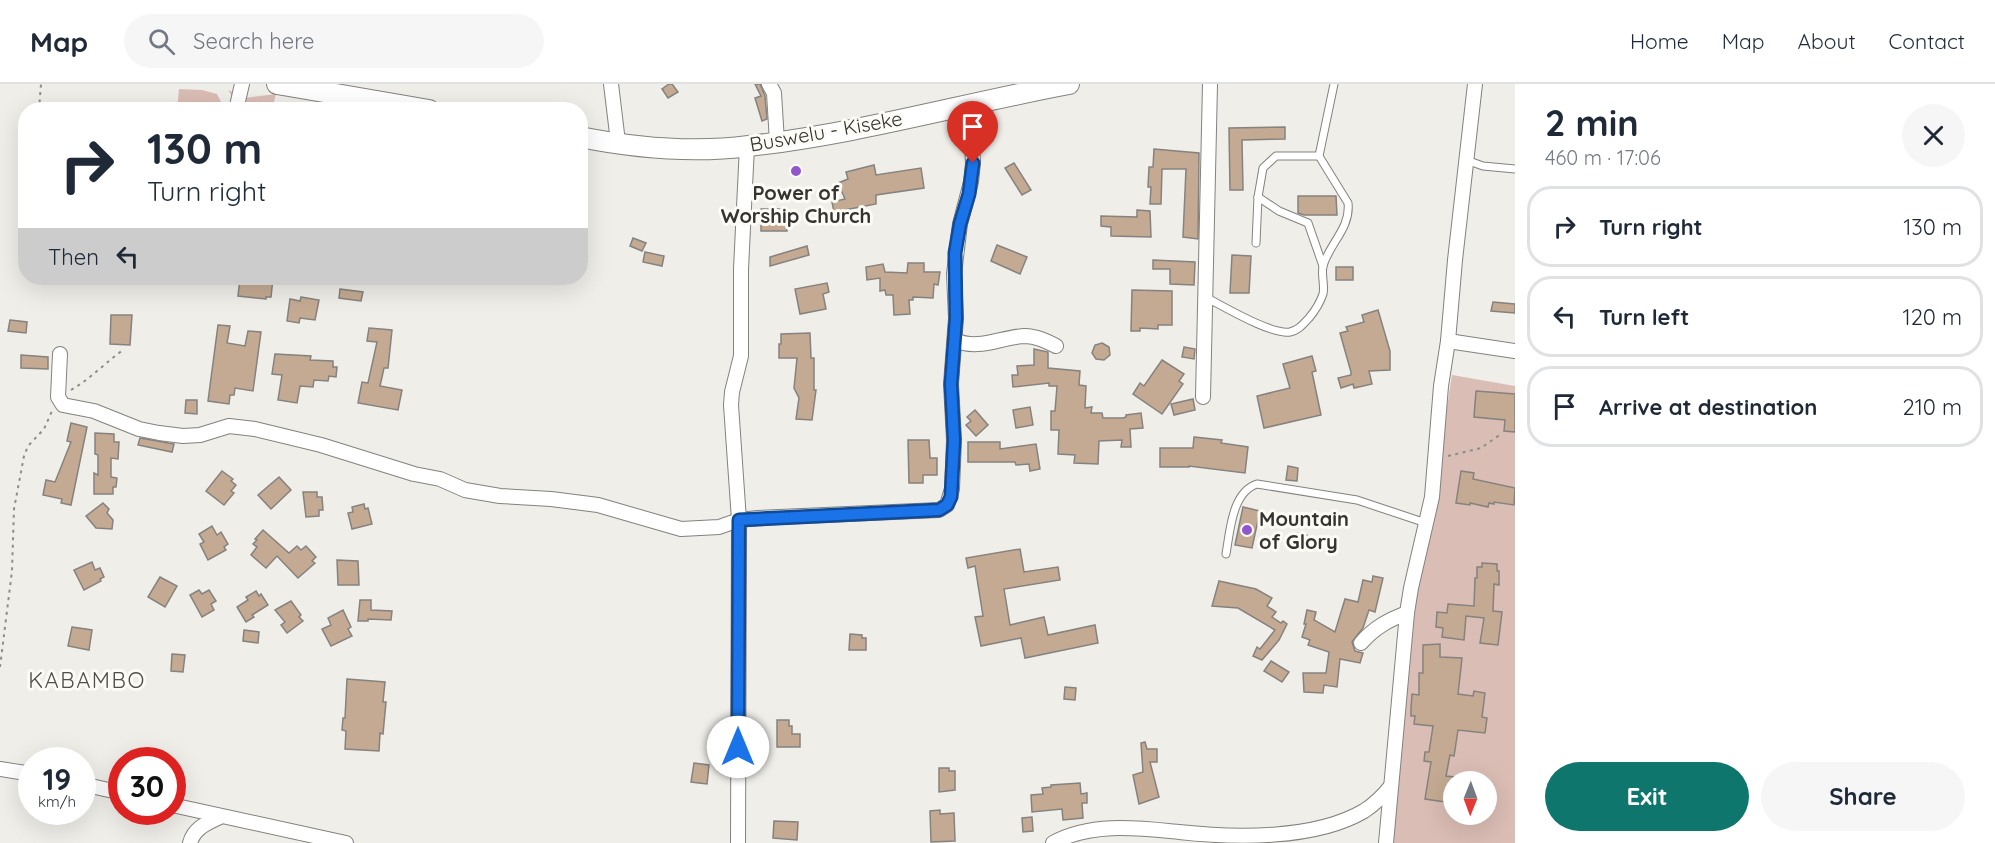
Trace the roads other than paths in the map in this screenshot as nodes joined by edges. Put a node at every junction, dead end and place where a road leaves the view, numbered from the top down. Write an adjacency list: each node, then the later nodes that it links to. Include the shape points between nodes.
1 (242, 84): 10 (street)
2 (277, 84): 11 (main road)
3 (611, 84): 14 (street)
4 (769, 84): 15 (street, via 774,93)
5 (1069, 84): 9 (main road, Buswelu - Kiseke)
6 (1210, 84): 23 (street)
7 (1334, 84): 17 (lane)
8 (1475, 84): 18 (street)
9 (1024, 88): 12 (main road, Buswelu - Kiseke)
10 (238, 102)
11 (379, 102)
12 (970, 104): 15 (main road, Buswelu - Kiseke); 24 (street, via 973,163 955,253)
13 (588, 138): 14 (main road, Buswelu - Kiseke)
14 (618, 142): 16 (main road, Buswelu - Kiseke, via 687,148)
15 (777, 142): 16 (main road, Buswelu - Kiseke)
16 (747, 147): 30 (street, via 741,356 731,405)
17 (1319, 156): 20 (lane, via 1276,156 1263,168); 22 (lane, via 1349,211)
18 (1466, 160): 19 (lane); 25 (street)
19 (1515, 170)
20 (1258, 198): 21 (lane); 22 (lane, via 1308,223)
21 (1256, 243)
22 (1323, 266): 23 (lane, via 1323,294 1314,312 1290,332 1278,332)
23 (1205, 297): 29 (street)
24 (955, 340): 26 (street, via 976,344 1024,336); 30 (street, via 951,384 953,464 947,505 939,510)
25 (1448, 341): 27 (street); 31 (street)
26 (1056, 346)
27 (1515, 351)
28 (60, 354): 30 (street, via 58,397 63,405 85,408 139,429 183,436 242,427 321,445 394,469 440,479 465,490 597,505 681,529 719,527)
29 (1203, 397)
30 (739, 520): 42 (street)
31 (1426, 523): 32 (lane, via 1358,500 1257,484 1242,493 1237,504); 33 (street)
32 (1226, 554)
33 (1407, 613): 34 (street, via 1377,628); 37 (street)
34 (1361, 644)
35 (0, 770): 36 (street)
36 (18, 772)
37 (1391, 786): 43 (street, via 1363,811 1313,829 1214,835 1135,827 1096,830); 44 (street)
38 (186, 808): 39 (street)
39 (220, 817): 40 (street, via 201,826); 41 (street)
40 (190, 843)
41 (346, 843)
42 (738, 843)
43 (1053, 843)
44 (1386, 843)

